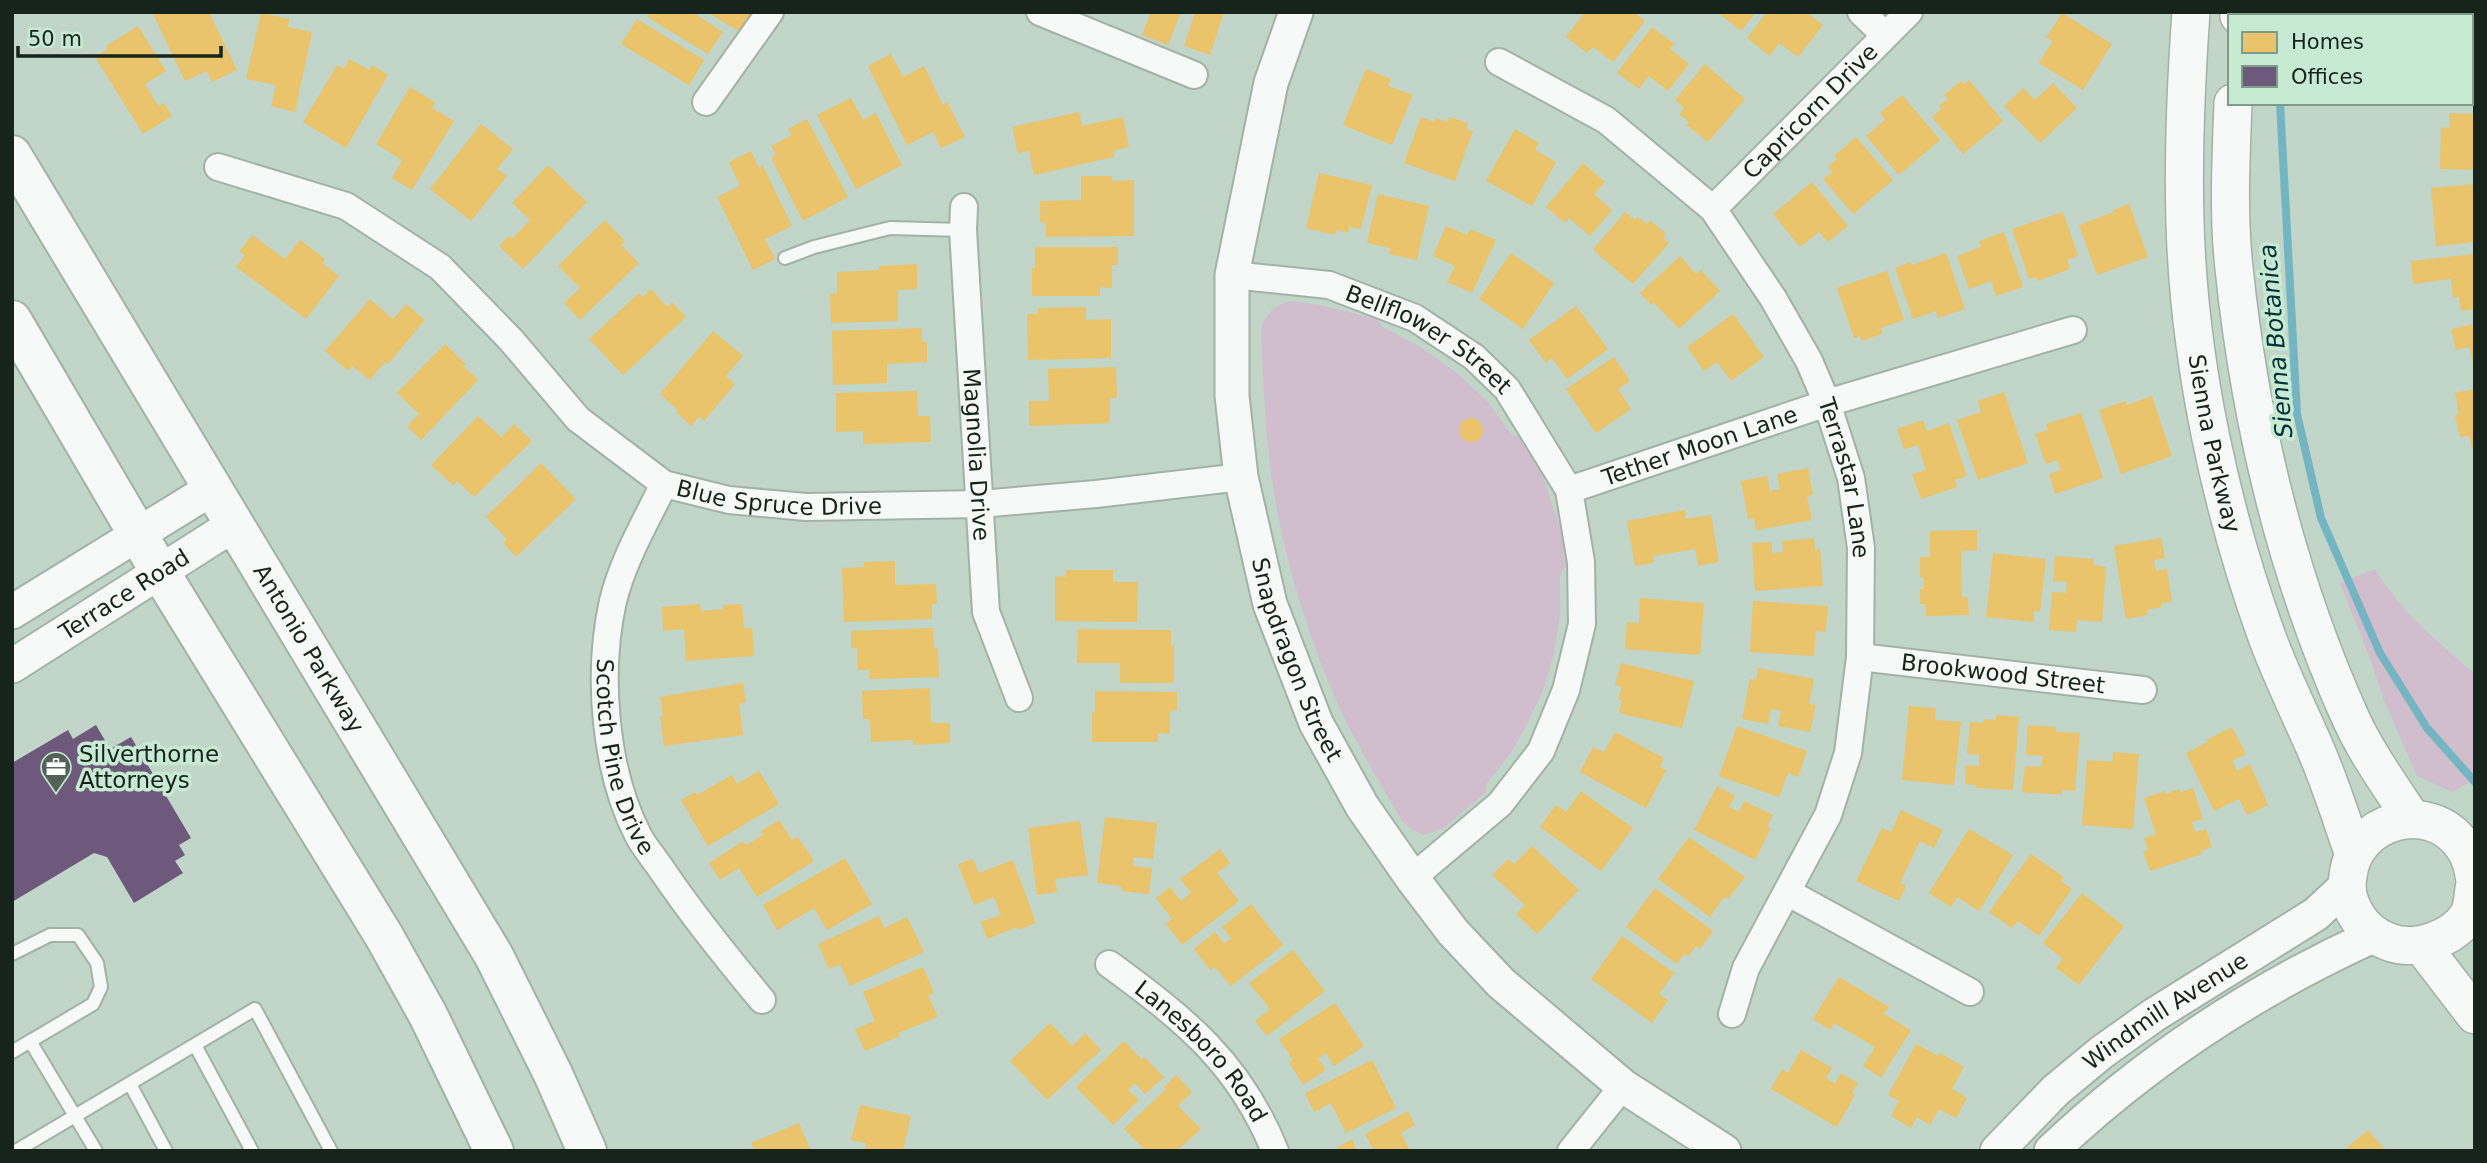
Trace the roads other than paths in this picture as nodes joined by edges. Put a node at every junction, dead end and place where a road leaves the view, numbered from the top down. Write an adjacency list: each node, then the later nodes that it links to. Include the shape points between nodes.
1 (770, 12): 10 (street)
2 (1040, 12): 9 (street)
3 (1296, 12): 17 (street, Snapdragon Street, via 1271,83)
4 (1861, 12): 7 (street)
5 (1909, 12): 7 (street, Capricorn Drive)
6 (2191, 12): 35 (main road, Sienna Parkway, via 2185,88 2185,225 2195,339 2210,430 2266,635 2316,750)
7 (1885, 35): 14 (street, Capricorn Drive)
8 (1499, 62): 14 (street, Terrastar Lane, via 1606,120)
9 (1194, 75)
10 (706, 102)
11 (2233, 105): 34 (main road, Sienna Parkway, via 2234,266 2255,412 2273,495 2310,615 2351,721)
12 (12, 155): 23 (main road, Antonio Parkway)
13 (218, 167): 22 (street, Blue Spruce Drive, via 346,206 440,267 578,419)
14 (1713, 209): 20 (street, Terrastar Lane, via 1773,298)
15 (963, 219): 16 (lane, via 890,228); 25 (street, Magnolia Drive)
16 (785, 258)
17 (1233, 275): 21 (street, Snapdragon Street, via 1232,396); 24 (street, Bellflower Street, via 1329,285 1415,318 1474,357 1507,389)
18 (12, 320): 27 (main road)
19 (2073, 330): 20 (street, Tether Moon Lane)
20 (1827, 403): 24 (street, Tether Moon Lane); 30 (street, Terrastar Lane, via 1851,478 1861,548)
21 (1241, 477): 25 (street, Blue Spruce Drive); 36 (street, Snapdragon Street, via 1270,604 1317,723 1363,806)
22 (664, 484): 25 (street, Blue Spruce Drive, via 729,500 806,507); 44 (street, Scotch Pine Drive, via 614,599 606,648 614,772 638,834 692,915)
23 (214, 488): 26 (main road, Antonio Parkway); 27 (street, Terrace Road)
24 (1569, 490): 36 (street, via 1581,562 1582,624 1561,702 1541,751 1500,804)
25 (980, 504): 33 (street, Magnolia Drive, via 986,612)
26 (235, 524): 28 (street, Terrace Road); 59 (main road, Antonio Parkway, via 494,956)
27 (138, 534): 28 (main road); 29 (street, Terrace Road)
28 (160, 572): 31 (street, Terrace Road); 58 (main road, via 384,936)
29 (12, 612)
30 (1860, 657): 32 (street, Brookwood Street); 37 (street, Terrastar Lane, via 1848,753 1828,815)
31 (12, 666)
32 (2143, 690)
33 (1019, 698)
34 (2412, 818): 35 (main road, via 2390,822 2371,833); 38 (main road, via 2449,831 2463,845 2472,862)
35 (2350, 868): 39 (main road, Sienna Parkway, via 2348,899); 63 (street, Windmill Avenue, via 2316,915 2102,1052 2056,1090)
36 (1412, 878): 51 (street, Snapdragon Street, via 1453,932 1501,983)
37 (1787, 892): 43 (street); 45 (street, Terrastar Lane, via 1746,968)
38 (2473, 900): 40 (main road, via 2449,934)
39 (2375, 935): 40 (main road, via 2391,943); 64 (street, Windmill Avenue, via 2295,974 2205,1029 2129,1082)
40 (2422, 946): 46 (main road)
41 (12, 954): 47 (lane, via 50,934 78,935 97,963 101,987 93,1004)
42 (1109, 964): 60 (street, Lanesboro Road, via 1176,1015 1220,1057 1256,1109)
43 (1970, 992)
44 (762, 1000)
45 (1732, 1014)
46 (2475, 1015)
47 (30, 1041): 49 (lane); 52 (lane)
48 (195, 1045): 50 (lane); 56 (lane); 57 (lane, via 255,1009)
49 (12, 1052)
50 (130, 1084): 52 (lane); 55 (lane)
51 (1623, 1086): 61 (street); 62 (street, Snapdragon Street)
52 (77, 1116): 53 (lane); 54 (lane)
53 (16, 1151)
54 (96, 1151)
55 (166, 1151)
56 (252, 1151)
57 (331, 1151)
58 (494, 1151)
59 (587, 1151)
60 (1275, 1151)
61 (1571, 1151)
62 (1724, 1151)
63 (1997, 1151)
64 (2051, 1151)

